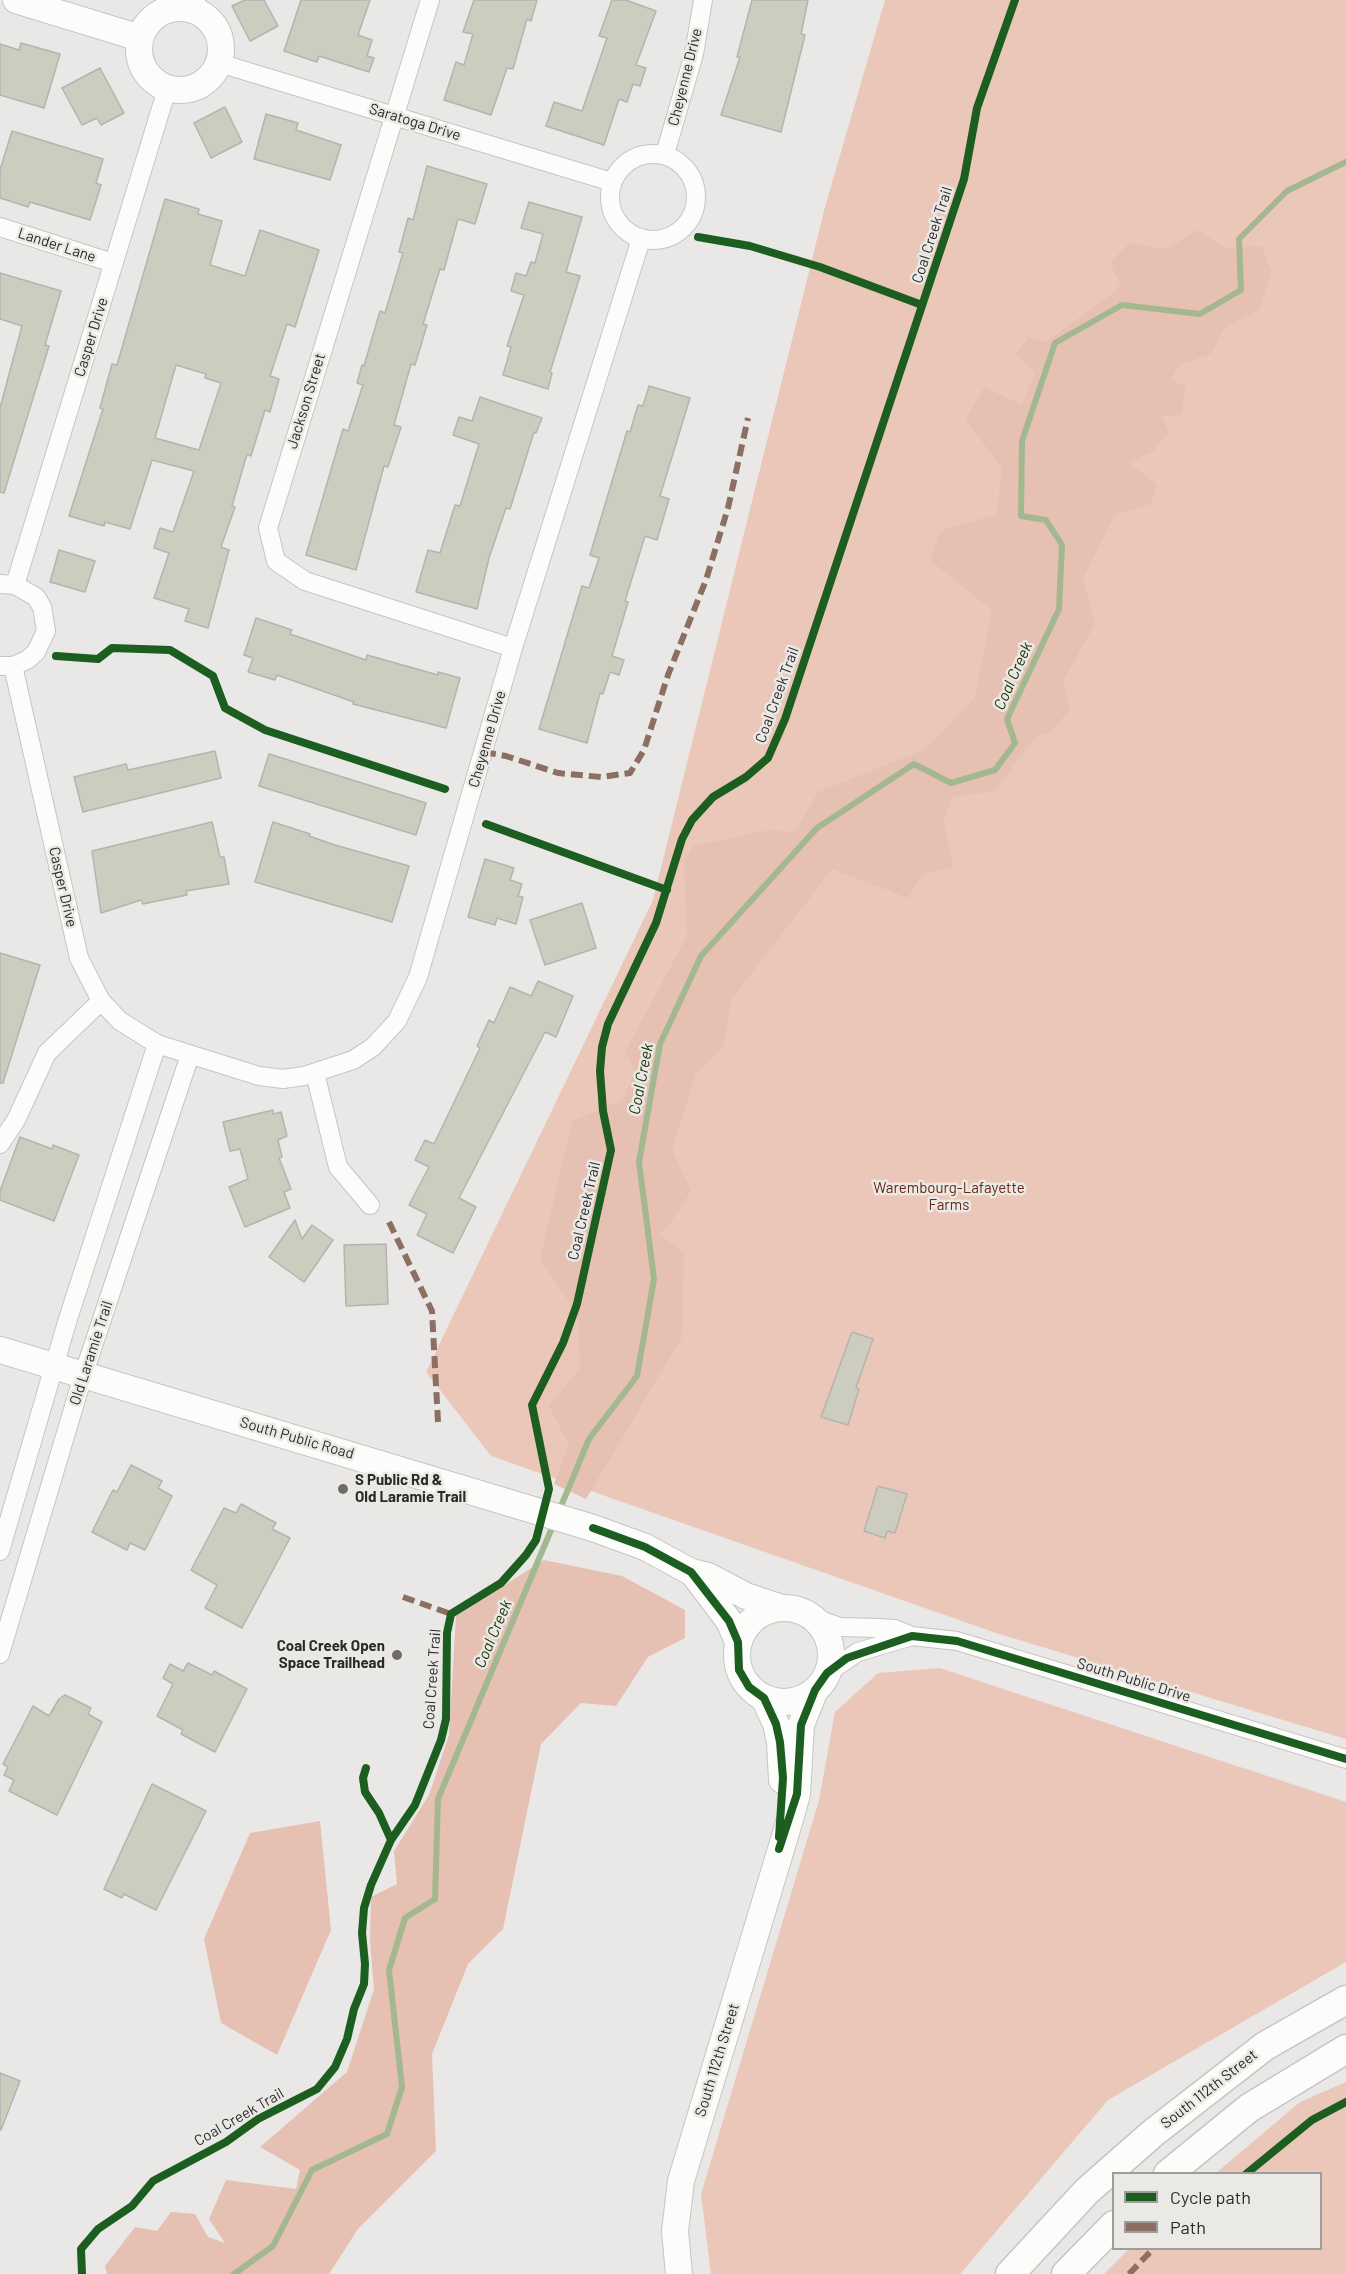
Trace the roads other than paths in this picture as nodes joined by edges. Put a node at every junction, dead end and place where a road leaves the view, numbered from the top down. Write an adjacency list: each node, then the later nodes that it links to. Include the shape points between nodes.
1 (16, 0): 5 (street)
2 (430, 0): 8 (street, Jackson Street)
3 (703, 0): 9 (street, Cheyenne Drive, via 694,54)
4 (195, 5): 5 (street, via 156,15); 6 (street, via 217,31)
5 (140, 38): 7 (street, via 140,62 155,83)
6 (219, 63): 7 (street, via 204,83 192,89); 8 (street, Saratoga Drive)
7 (167, 89): 13 (street, Casper Drive)
8 (394, 115): 10 (street, Saratoga Drive); 15 (street, Jackson Street, via 268,528 276,561 305,581)
9 (665, 154): 10 (street, via 634,158); 12 (street, via 686,167 693,178 697,190 693,214 682,229 666,238)
10 (612, 182): 12 (street, via 614,216 630,234)
11 (0, 227): 13 (street, Lander Lane)
12 (641, 239): 15 (street, Cheyenne Drive)
13 (113, 263): 14 (street, Casper Drive)
14 (8, 584): 16 (street, via 36,597 46,631 36,652 27,660)
15 (513, 648): 20 (street, Cheyenne Drive, via 418,977 397,1021 373,1047 353,1060)
16 (6, 666): 17 (street, Casper Drive, via 79,958)
17 (101, 1001): 18 (street, Casper Drive, via 120,1021); 21 (street, via 46,1053 16,1120)
18 (157, 1044): 19 (street, Casper Drive); 24 (street, Old Laramie Trail)
19 (190, 1055): 20 (street, Cheyenne Drive, via 259,1076 283,1078); 25 (street, Old Laramie Trail)
20 (315, 1073): 22 (street, via 338,1167)
21 (0, 1144)
22 (370, 1205)
23 (0, 1350): 24 (street, South Public Road)
24 (53, 1367): 25 (street, South Public Road); 26 (street, Old Laramie Trail)
25 (83, 1376): 27 (street, South Public Road, via 593,1528 645,1547); 32 (street, Old Laramie Trail)
26 (0, 1551)
27 (692, 1572): 28 (street, South Public Road); 31 (street, South Public Road, via 729,1621)
28 (779, 1607): 29 (street, via 798,1609); 31 (street, via 753,1618)
29 (814, 1618): 30 (street, via 829,1625 895,1629); 33 (street, via 830,1642 831,1663)
30 (912, 1636): 33 (street, via 858,1652); 35 (street, South Public Drive, via 957,1641)
31 (738, 1642): 34 (street, via 737,1660 743,1679)
32 (0, 1654)
33 (821, 1682): 34 (street, via 797,1700); 36 (street, South 112th Street, via 801,1725 797,1794)
34 (764, 1698): 36 (street, South 112th Street, via 776,1724 781,1750)
35 (1346, 1759)
36 (779, 1850): 41 (street, South 112th Street, via 681,2181 675,2231)
37 (1346, 2000): 42 (main road, South 112th Street, via 1265,2046 1153,2133 1087,2191)
38 (1346, 2049): 39 (main road, via 1249,2108)
39 (1170, 2172)
40 (1112, 2226): 43 (main road)
41 (679, 2274)
42 (1010, 2274)
43 (1066, 2274)

